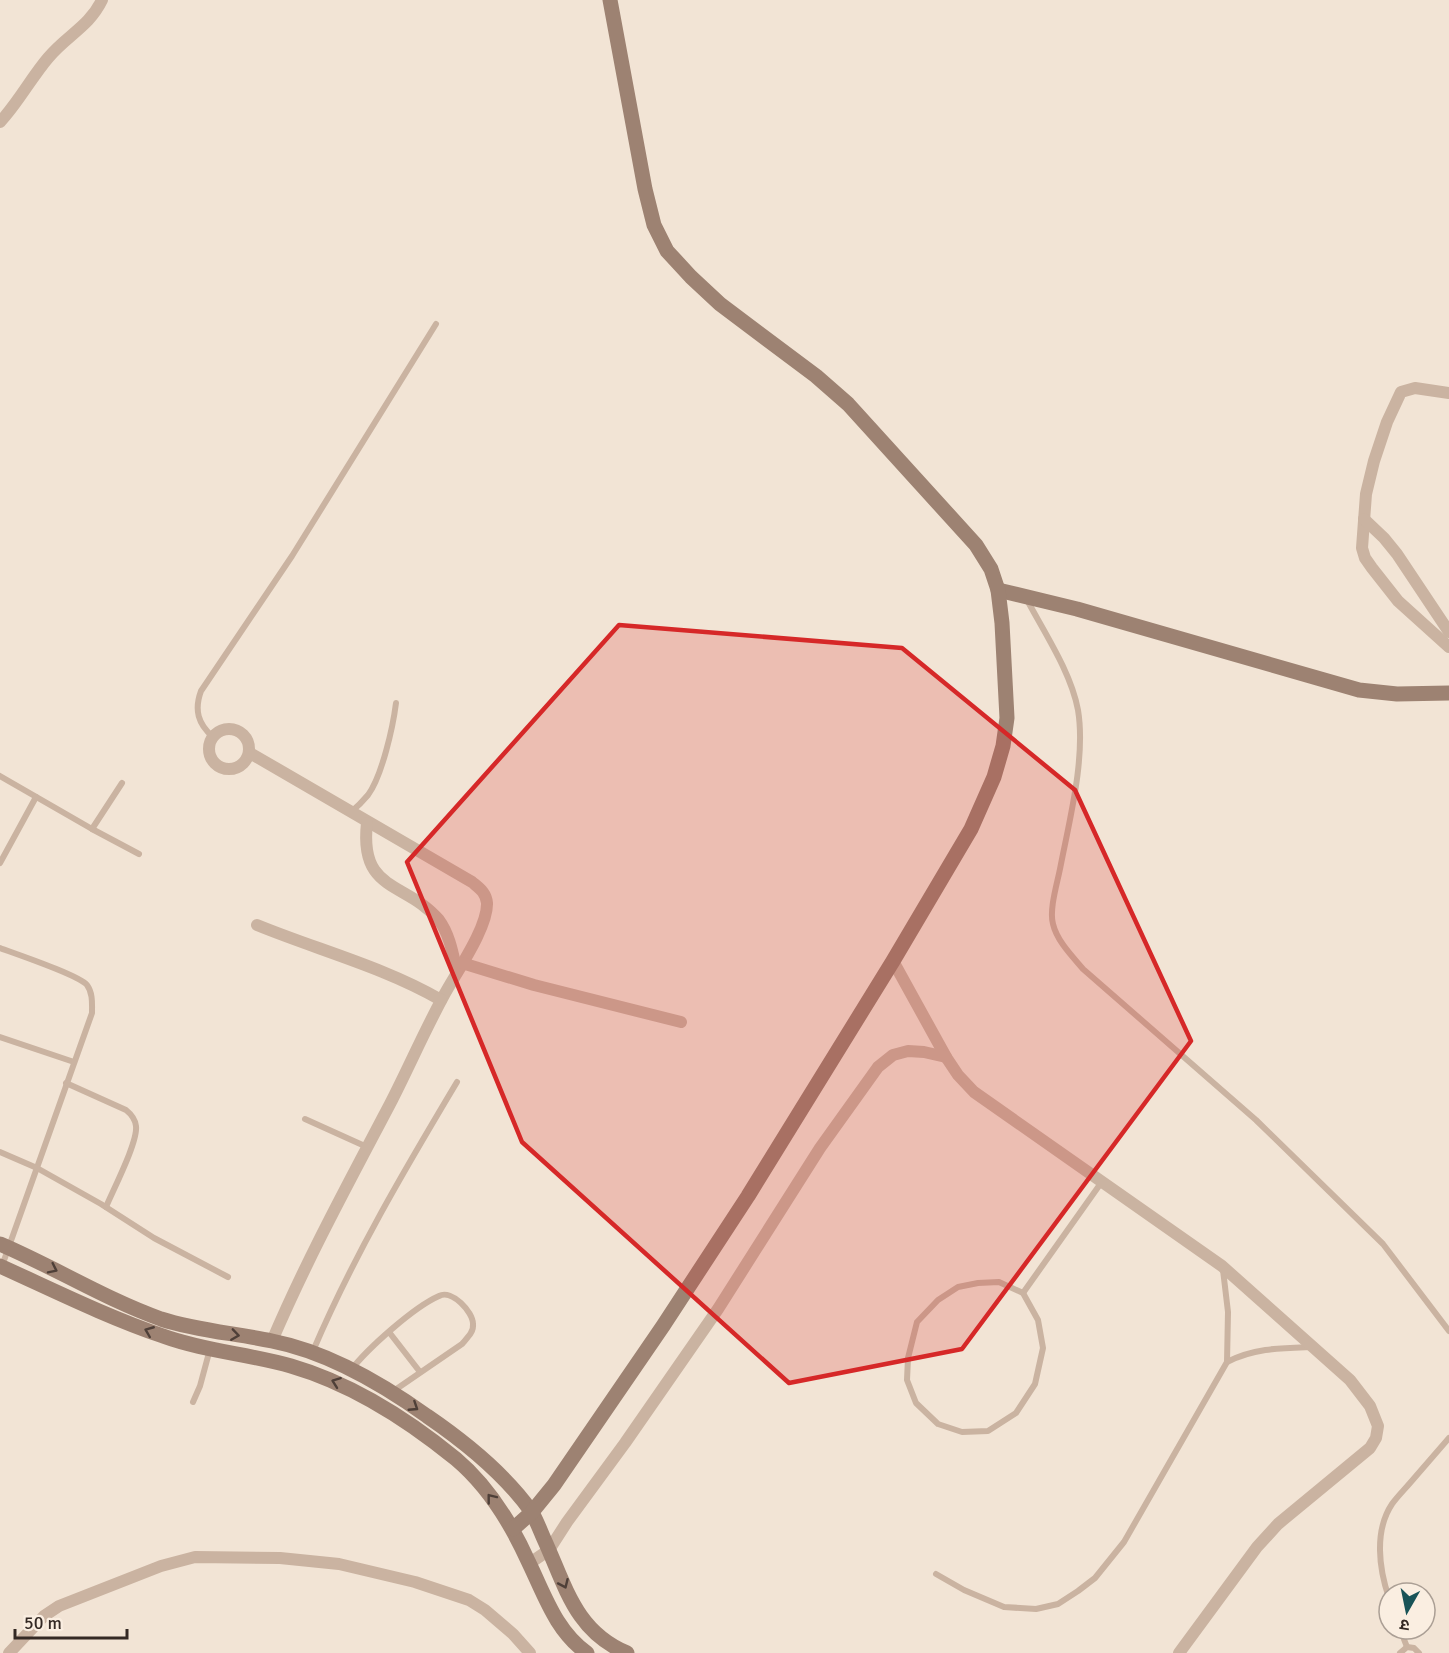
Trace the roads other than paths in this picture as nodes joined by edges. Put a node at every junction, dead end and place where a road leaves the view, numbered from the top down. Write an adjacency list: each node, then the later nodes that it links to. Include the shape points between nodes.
1 (102, 0): 3 (street, via 87,23 46,60)
2 (610, 0): 7 (street, via 645,189 654,225 667,251 720,304 848,404 976,545)
3 (0, 122)
4 (436, 324): 13 (lane, via 292,556 201,691 197,710 200,722)
5 (1449, 393): 6 (street, via 1415,388 1401,392 1374,460)
6 (1364, 519): 9 (street, via 1397,554); 10 (street, via 1365,558 1398,601)
7 (998, 590): 8 (street); 25 (street, via 1007,692 1004,746 971,829)
8 (1024, 596): 11 (street, via 1359,690); 45 (lane, via 1069,680 1078,710 1080,747 1052,922 1060,940 1083,969 1256,1120 1383,1244)
9 (1449, 632)
10 (1449, 647)
11 (1449, 693)
12 (396, 703): 18 (lane, via 376,782)
13 (213, 737): 14 (street, via 224,730 238,730 248,740); 14 (street, via 210,756 225,769 243,765)
14 (250, 753): 18 (street)
15 (0, 776): 17 (lane)
16 (122, 783): 20 (lane)
17 (36, 797): 20 (lane); 22 (lane)
18 (351, 813): 19 (street)
19 (367, 823): 26 (street, via 367,854 381,878 440,921); 26 (street, via 483,890 487,903 484,918)
20 (92, 829): 21 (lane)
21 (139, 854)
22 (0, 863)
23 (257, 926): 27 (street, via 386,974)
24 (0, 948): 31 (lane, via 87,985 92,1013)
25 (893, 961): 30 (street); 59 (street, via 663,1326)
26 (460, 968): 27 (street); 28 (street)
27 (441, 1000): 35 (street)
28 (681, 1022)
29 (0, 1037): 31 (lane)
30 (946, 1057): 38 (street, via 974,1092); 61 (street, via 908,1051 893,1055 878,1067 820,1148 718,1309)
31 (74, 1062): 33 (lane)
32 (458, 1082): 50 (lane, via 379,1217)
33 (66, 1083): 37 (lane); 39 (lane, via 133,1116 134,1140)
34 (305, 1119): 35 (lane)
35 (367, 1147): 47 (street)
36 (0, 1152): 37 (lane)
37 (37, 1168): 39 (lane); 40 (lane)
38 (1101, 1183): 42 (street); 44 (lane)
39 (106, 1207): 43 (lane, via 154,1238)
40 (4, 1246): 41 (lane); 47 (street, one-way to 47, via 159,1318 207,1331)
41 (1, 1266): 49 (street, one-way to 41, via 163,1337)
42 (1222, 1266): 48 (street); 51 (lane, via 1227,1289)
43 (228, 1277)
44 (1023, 1293): 44 (lane, via 1038,1320 1043,1348 1035,1384 1016,1413 988,1431 962,1432 938,1424 916,1404 907,1380 917,1322 957,1287 999,1282)
45 (1449, 1331)
46 (389, 1332): 52 (lane); 53 (lane); 53 (lane, via 440,1295 455,1296 472,1318 470,1335)
47 (272, 1341): 50 (street)
48 (1313, 1347): 51 (lane, via 1264,1349); 71 (street, via 1350,1380 1370,1406 1378,1426 1376,1438 1370,1448 1278,1524)
49 (210, 1349): 56 (street, one-way to 49, via 291,1366); 57 (lane)
50 (312, 1353): 52 (street)
51 (1227, 1362): 63 (lane, via 1124,1542 1095,1578 1078,1591 1058,1604 1036,1609 1004,1607)
52 (351, 1370): 54 (street)
53 (420, 1372): 55 (lane)
54 (370, 1380): 55 (street); 56 (street)
55 (392, 1393): 59 (street, one-way to 59, via 466,1445 502,1477)
56 (363, 1394): 60 (street, one-way to 56, via 459,1462)
57 (193, 1402)
58 (1449, 1438): 64 (lane, via 1391,1504 1380,1542)
59 (532, 1512): 60 (street); 61 (street)
60 (513, 1529): 62 (street)
61 (549, 1550): 62 (street); 70 (street, one-way to 70, via 576,1611 594,1634)
62 (530, 1563): 69 (street, via 549,1608)
63 (936, 1574)
64 (1384, 1581)
65 (1405, 1641): 66 (lane)
66 (1407, 1647): 72 (lane); 73 (lane)
67 (9, 1653): 68 (street, via 59,1606 161,1566 195,1557 280,1558 339,1564 416,1582 469,1600 513,1634)
68 (530, 1653)
69 (587, 1653)
70 (627, 1653)
71 (1179, 1653)
72 (1400, 1653)
73 (1419, 1653)

